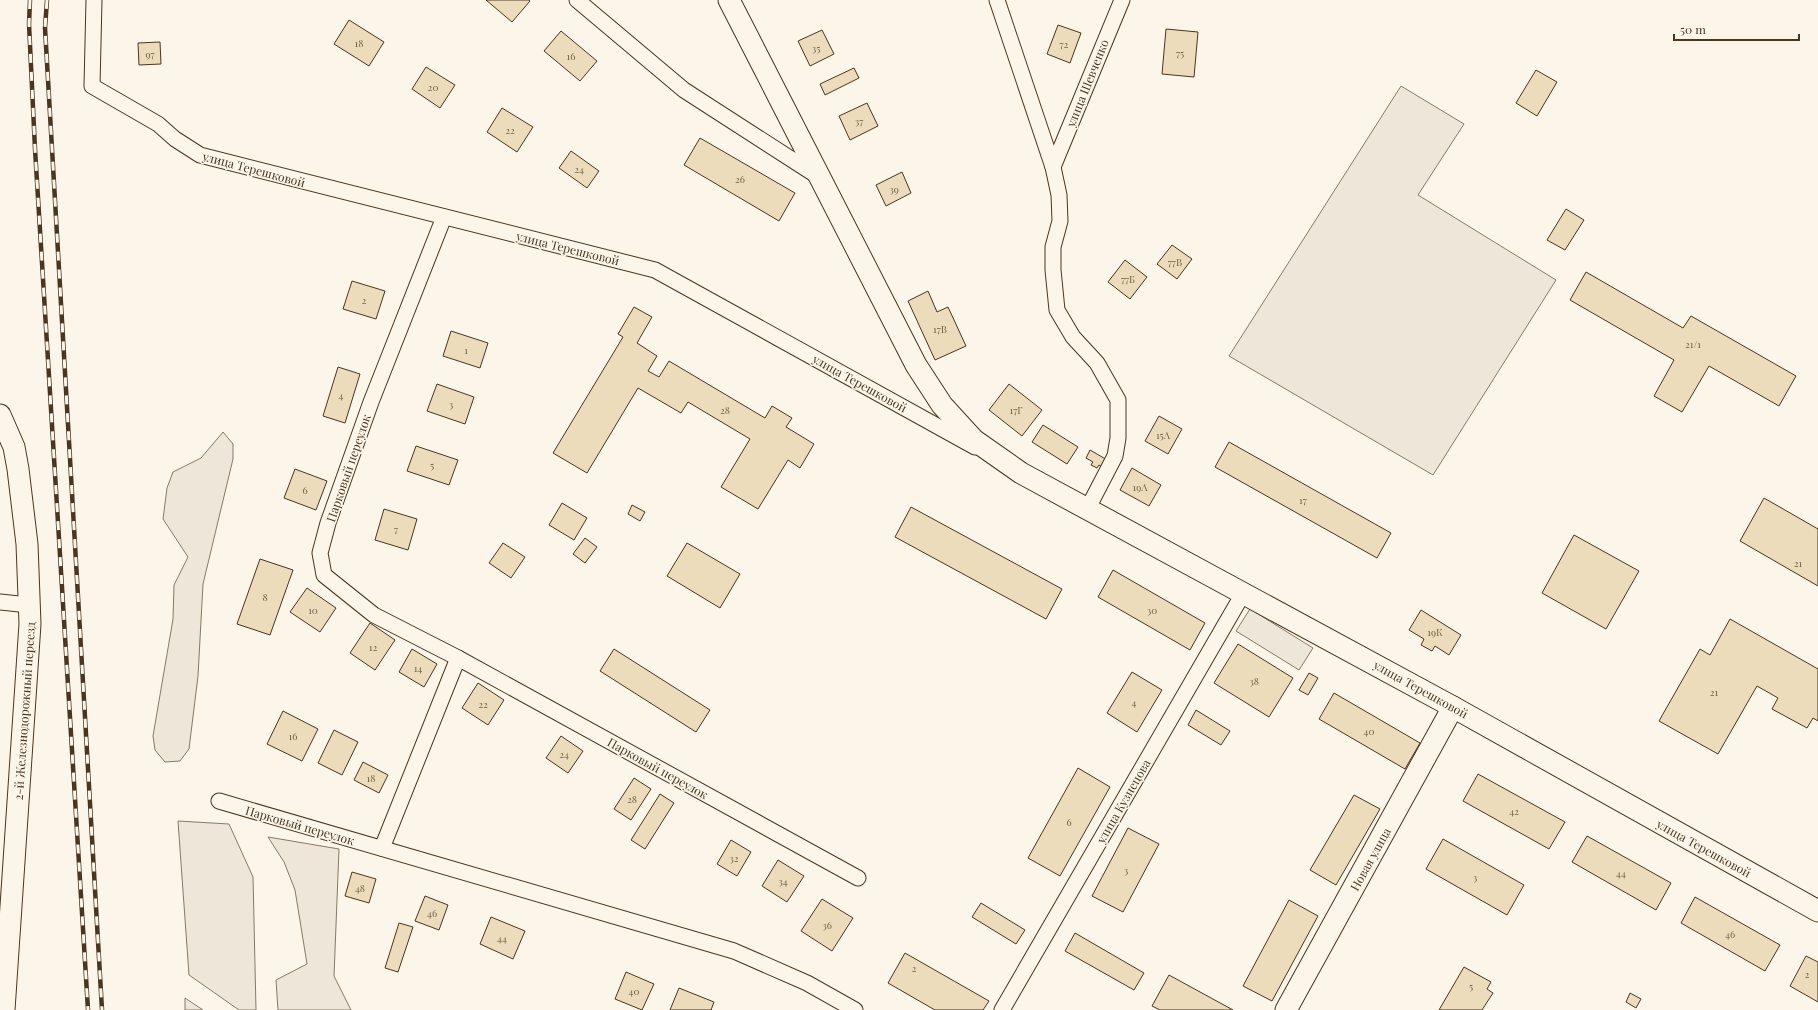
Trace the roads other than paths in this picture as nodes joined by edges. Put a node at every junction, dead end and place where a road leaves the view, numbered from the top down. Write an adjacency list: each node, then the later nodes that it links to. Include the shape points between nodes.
1 (94, 0): 8 (street, улица Терешковой, via 92,86 158,124 200,155)
2 (578, 0): 7 (street, улица Терешковой, via 684,90)
3 (730, 0): 7 (main road, улица Терешковой)
4 (997, 0): 6 (street)
5 (1122, 0): 6 (street, улица Шевченко)
6 (1053, 167): 11 (street, via 1059,195 1060,221 1053,247 1057,310 1073,337 1097,363 1118,400 1118,438 1115,456)
7 (820, 178): 10 (main road, улица Терешковой, via 916,365 942,405 974,440)
8 (444, 217): 10 (street, улица Терешковой, via 655,270); 15 (street, Парковый переулок, via 371,402 328,523 320,553 324,575 374,615)
9 (0, 415): 14 (main road, 2-й Железнодорожный переезд, via 14,447 18,469 27,544)
10 (1022, 473): 11 (main road, улица Терешковой)
11 (1088, 508): 12 (main road, улица Терешковой)
12 (1244, 592): 16 (main road, улица Терешковой); 23 (street, улица Кузнецова)
13 (0, 602): 14 (street)
14 (29, 605): 21 (main road, 2-й Железнодорожный переезд, via 30,624)
15 (458, 658): 18 (street); 19 (street, Парковый переулок)
16 (1453, 707): 20 (main road, улица Терешковой); 24 (main road, Новая улица)
17 (219, 801): 18 (street, Парковый переулок)
18 (382, 848): 22 (street, Парковый переулок, via 734,951 807,982)
19 (858, 878)
20 (1818, 911)
21 (4, 1010)
22 (855, 1010)
23 (1002, 1010)
24 (1286, 1010)

